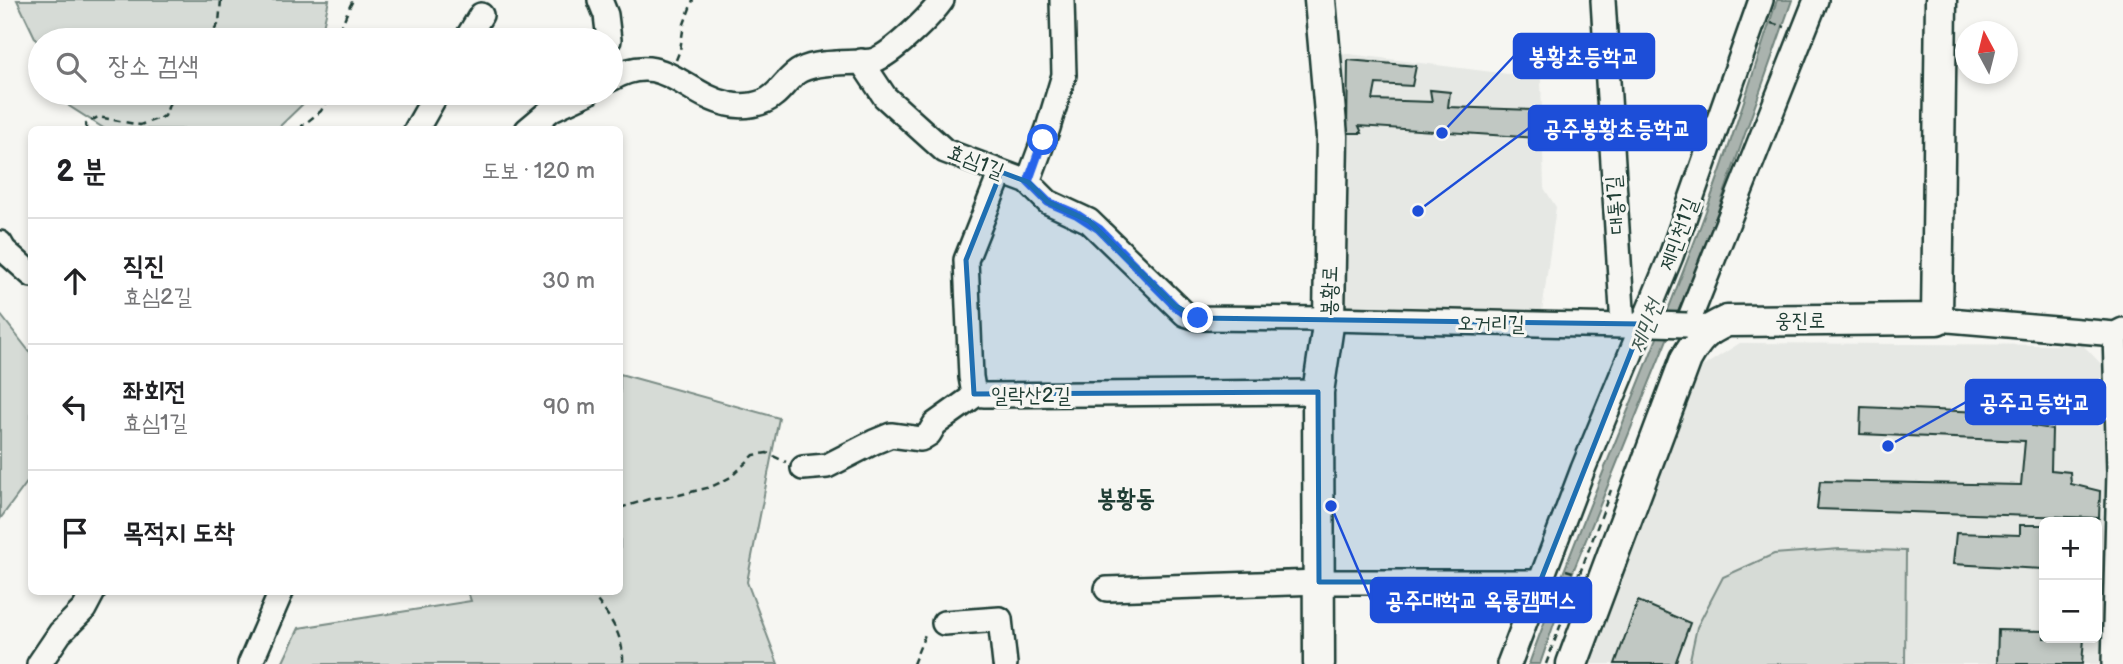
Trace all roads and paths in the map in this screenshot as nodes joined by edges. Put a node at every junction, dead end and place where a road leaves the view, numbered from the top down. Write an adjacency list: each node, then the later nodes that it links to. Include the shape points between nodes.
1 (221, 0): 13 (path)
2 (353, 0): 14 (path)
3 (600, 0): 16 (street)
4 (694, 0): 20 (path)
5 (942, 0): 18 (street, via 905,38 874,60)
6 (1062, 0): 30 (street, via 1064,75)
7 (1320, 0): 33 (main road, 봉황로, via 1332,136)
8 (1603, 0): 35 (street, 대통1길)
9 (1816, 0): 36 (street)
10 (1941, 0): 34 (main road)
11 (1763, 11): 17 (path); 35 (street, 제민천1길, via 1671,256)
12 (481, 15): 15 (street)
13 (216, 28)
14 (340, 28)
15 (473, 28)
16 (608, 28)
17 (1787, 28)
18 (861, 61): 20 (street, via 800,70 773,97 752,106 728,104); 29 (street, 효심1길, via 885,97 945,151)
19 (623, 74): 20 (street, via 638,68)
20 (671, 76)
21 (169, 105): 25 (path, via 165,116 140,125 98,117)
22 (324, 105): 26 (path)
23 (430, 105): 27 (street)
24 (561, 105): 28 (street)
25 (86, 126)
26 (302, 126)
27 (418, 126)
28 (532, 126)
29 (1001, 172): 30 (street, 효심1길); 39 (street, 일락산2길, via 965,260 971,377)
30 (1028, 182): 33 (street, 효심1길, via 1048,202 1099,229 1185,314 1198,318)
31 (0, 243): 32 (street)
32 (28, 271)
33 (1329, 319): 35 (street, 오거리길); 38 (main road, 봉황로)
34 (1937, 319): 36 (main road, 웅진로, via 1749,320); 37 (street)
35 (1639, 325): 36 (street, 오거리길, bridge); 45 (street, 제민천1길)
36 (1699, 327): 58 (main road)
37 (2119, 332): 59 (street)
38 (1318, 392): 39 (street, 일락산2길); 44 (main road, 봉황로)
39 (977, 394): 40 (street, via 921,439 891,435 827,466)
40 (803, 468): 41 (path, via 767,453 754,455 731,477 711,487)
41 (623, 507)
42 (1560, 567): 43 (path)
43 (1579, 574)
44 (1319, 582): 45 (street); 46 (street); 56 (main road, 봉황로)
45 (1540, 582): 57 (street, 제민천1길)
46 (1107, 589)
47 (91, 595): 51 (street)
48 (280, 595): 52 (street)
49 (592, 595): 53 (path, via 615,625)
50 (944, 622): 54 (path, via 928,629); 55 (street, via 1000,619)
51 (39, 664)
52 (250, 664)
53 (623, 664)
54 (912, 664)
55 (1005, 664)
56 (1320, 664)
57 (1509, 664)
58 (1572, 664)
59 (2114, 664)

